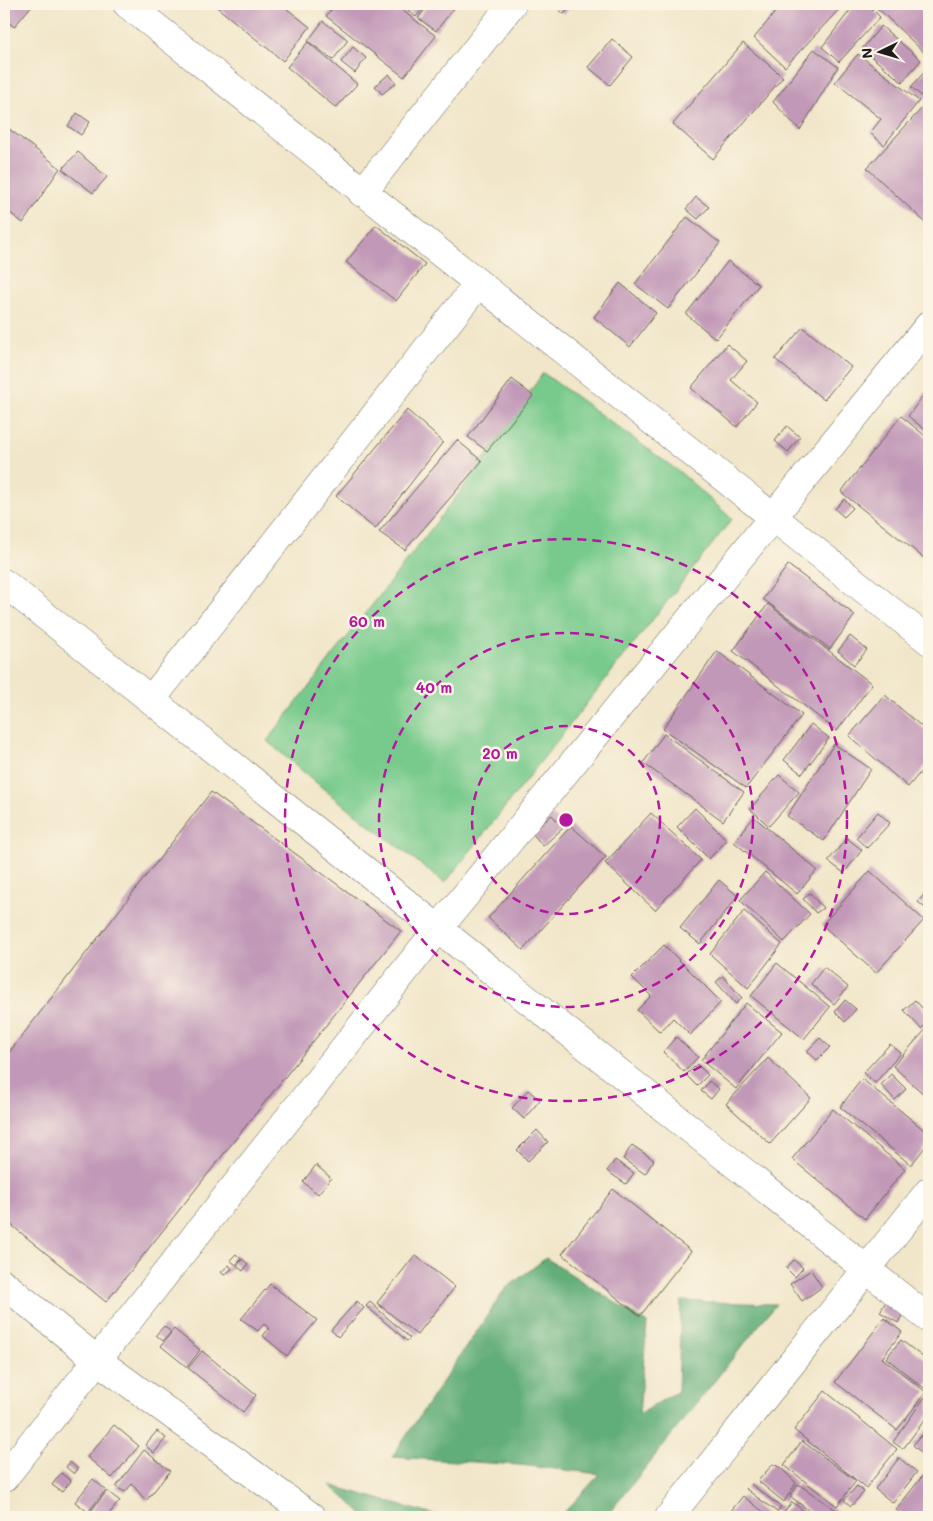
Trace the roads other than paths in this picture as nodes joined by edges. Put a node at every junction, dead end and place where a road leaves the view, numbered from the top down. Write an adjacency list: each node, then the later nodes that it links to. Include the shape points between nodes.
1 (127, 4): 3 (street)
2 (512, 4): 3 (street)
3 (362, 193): 4 (street)
4 (478, 284): 6 (street); 9 (street)
5 (929, 325): 6 (street)
6 (773, 517): 8 (street); 10 (street)
7 (4, 583): 9 (street)
8 (929, 641)
9 (151, 700): 10 (street)
10 (438, 929): 12 (street); 15 (street)
11 (929, 1191): 12 (street)
12 (867, 1269): 14 (street); 18 (street)
13 (4, 1284): 15 (street)
14 (929, 1319)
15 (98, 1360): 16 (street); 17 (street)
16 (4, 1478)
17 (312, 1517)
18 (669, 1517)

